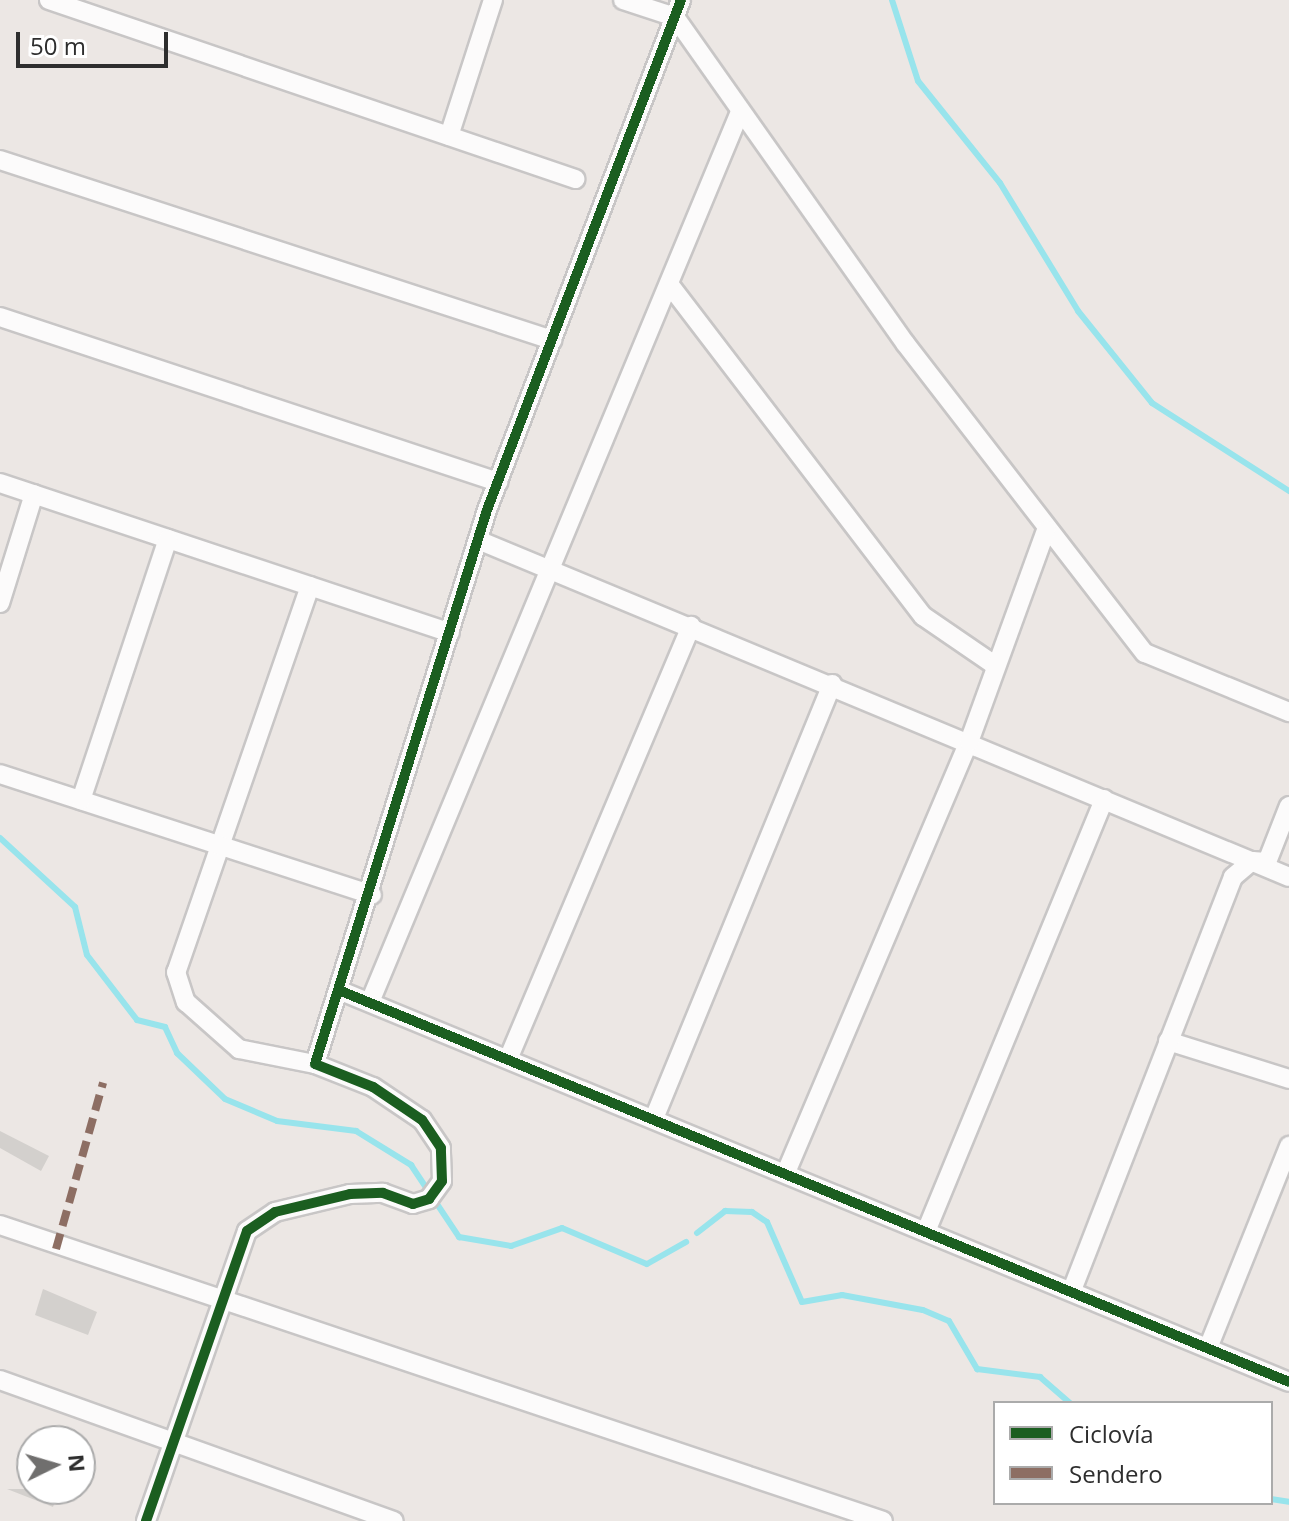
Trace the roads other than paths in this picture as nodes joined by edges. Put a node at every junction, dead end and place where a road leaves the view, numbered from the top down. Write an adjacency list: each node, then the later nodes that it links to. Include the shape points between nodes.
1 (49, 0): 6 (street)
2 (493, 0): 6 (street)
3 (623, 0): 4 (street)
4 (678, 8): 5 (street); 11 (street)
5 (740, 112): 9 (street); 15 (street)
6 (449, 136): 8 (street)
7 (0, 160): 11 (street)
8 (575, 179)
9 (669, 284): 18 (street); 23 (street, via 923,616)
10 (0, 317): 12 (street)
11 (552, 340): 12 (street)
12 (498, 482): 17 (street)
13 (0, 483): 14 (street)
14 (34, 494): 16 (street); 20 (street)
15 (1046, 530): 23 (street); 25 (street, via 1145,653)
16 (168, 539): 19 (street); 29 (street)
17 (478, 540): 18 (street); 22 (street)
18 (552, 570): 21 (street); 36 (street)
19 (310, 586): 22 (street); 31 (street)
20 (0, 603)
21 (691, 626): 24 (street); 38 (street)
22 (450, 633): 34 (street)
23 (996, 666): 26 (street)
24 (832, 684): 26 (street); 41 (street)
25 (1289, 712)
26 (969, 742): 28 (street); 43 (street)
27 (0, 774): 29 (street)
28 (1104, 799): 32 (street); 45 (street)
29 (81, 800): 31 (street)
30 (1289, 806): 32 (street, via 1267,862)
31 (220, 845): 34 (street); 39 (street, via 176,972 186,1002 239,1049)
32 (1252, 861): 33 (street); 37 (street, via 1233,877)
33 (1289, 877)
34 (372, 895): 35 (street)
35 (341, 991): 36 (street); 39 (street)
36 (370, 1002): 38 (street)
37 (1168, 1041): 40 (street); 46 (street)
38 (509, 1057): 41 (street)
39 (315, 1064): 47 (street, via 373,1087 422,1120 441,1148 442,1181 429,1199 413,1204 383,1193 350,1194 275,1212 247,1231)
40 (1289, 1079)
41 (655, 1116): 43 (street)
42 (1289, 1146): 48 (street)
43 (787, 1170): 45 (street)
44 (0, 1225): 47 (street, via 56,1249)
45 (927, 1229): 46 (street)
46 (1072, 1290): 48 (street)
47 (225, 1298): 51 (street); 54 (street, via 512,1401)
48 (1208, 1348): 50 (street)
49 (0, 1380): 51 (street)
50 (1289, 1382)
51 (171, 1441): 52 (street); 53 (street)
52 (146, 1521)
53 (393, 1521)
54 (883, 1521)

